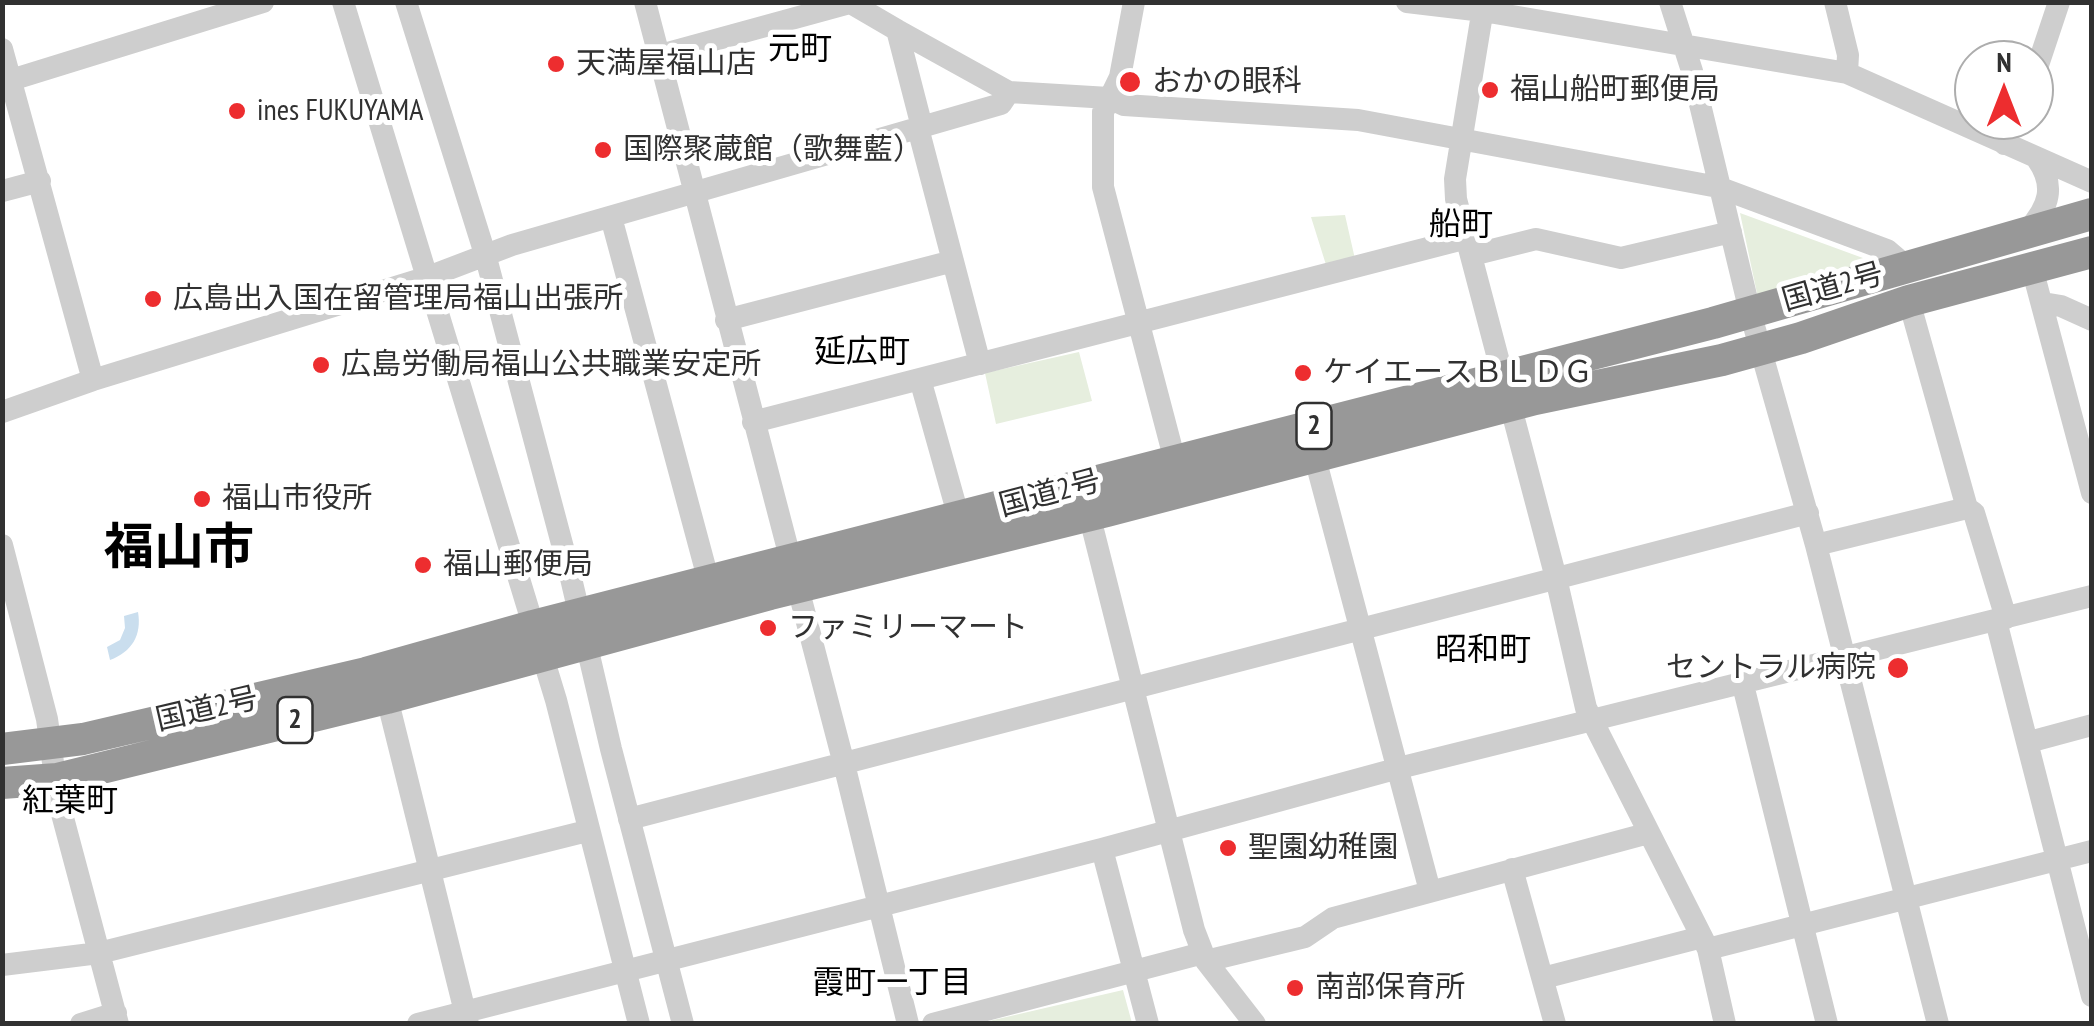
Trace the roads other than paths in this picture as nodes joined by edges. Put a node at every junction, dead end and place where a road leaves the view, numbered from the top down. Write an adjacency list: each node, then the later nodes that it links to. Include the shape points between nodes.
1 (262, 2): 18 (street)
2 (343, 2): 41 (street)
3 (406, 2): 37 (street)
4 (645, 2): 16 (street)
5 (1134, 2): 20 (street)
6 (1407, 2): 11 (street)
7 (1670, 2): 14 (street)
8 (1835, 2): 17 (street)
9 (2059, 2): 13 (street)
10 (850, 3): 12 (street); 16 (street)
11 (1483, 7): 14 (street); 22 (street)
12 (897, 30): 19 (street); 21 (street)
13 (2046, 40)
14 (1683, 43): 17 (street); 28 (street)
15 (2, 49): 18 (street)
16 (660, 55): 30 (street)
17 (1847, 73): 24 (street)
18 (11, 80): 26 (street)
19 (1009, 92): 20 (street); 21 (street, via 1001,104)
20 (1116, 102): 22 (street, via 1358,120); 47 (street, via 1103,112 1104,187)
21 (920, 128): 30 (street); 38 (street)
22 (1460, 139): 28 (street); 35 (street, via 1454,179)
23 (2006, 140): 24 (street)
24 (2004, 144): 25 (street)
25 (2037, 159): 27 (street); 33 (street, via 2049,197)
26 (40, 181): 29 (street); 52 (street)
27 (2092, 182)
28 (1718, 187): 34 (street); 39 (street, via 1888,250)
29 (2, 191)
30 (692, 194): 32 (street); 45 (street)
31 (2092, 214): 33 (highway, 国道2号 / 2)
32 (610, 218): 37 (street); 67 (street)
33 (2028, 230): 39 (highway, 国道2号 / 2)
34 (1731, 232): 35 (street, via 1620,258 1536,239); 44 (street)
35 (1469, 246): 47 (street); 50 (street)
36 (2092, 252): 40 (highway, 国道2号 / 2)
37 (485, 254): 41 (street); 72 (street)
38 (953, 262): 45 (street); 49 (street)
39 (1907, 267): 44 (highway, 国道2号 / 2)
40 (2032, 268): 42 (highway, 国道2号 / 2); 43 (street)
41 (428, 277): 52 (street); 73 (street)
42 (1909, 301): 48 (highway, 国道2号 / 2); 60 (street)
43 (2043, 303): 46 (street); 55 (street)
44 (1750, 312): 48 (street); 50 (highway, 国道2号 / 2)
45 (726, 320): 54 (street)
46 (2092, 320)
47 (1138, 324): 49 (street); 57 (street)
48 (1760, 346): 50 (highway, 国道2号 / 2, via 1722,360); 61 (street)
49 (980, 364): 51 (street)
50 (1502, 377): 56 (highway, 国道2号 / 2); 57 (highway, 国道2号 / 2); 66 (street)
51 (920, 379): 54 (street); 62 (street)
52 (93, 380): 53 (street)
53 (2, 412)
54 (753, 422): 65 (street)
55 (2085, 446): 58 (street)
56 (1315, 458): 59 (highway, 国道2号 / 2); 71 (street)
57 (1175, 460): 59 (highway, 国道2号 / 2)
58 (2092, 493)
59 (1085, 500): 62 (highway, 国道2号 / 2); 65 (highway, 国道2号 / 2); 76 (street)
60 (1966, 508): 64 (street); 70 (street, via 1974,513)
61 (1808, 512): 64 (street); 66 (street)
62 (959, 518): 65 (highway, 国道2号 / 2)
63 (2, 545): 68 (street)
64 (1816, 546): 74 (street)
65 (793, 574): 67 (highway, 国道2号 / 2); 72 (highway, 国道2号 / 2); 83 (street)
66 (1556, 578): 71 (street); 78 (street)
67 (708, 582): 72 (highway, 国道2号 / 2)
68 (8, 588): 81 (street)
69 (2092, 596): 70 (street)
70 (2001, 620): 74 (street); 80 (street)
71 (1361, 627): 76 (street); 84 (street)
72 (582, 629): 73 (highway, 国道2号 / 2); 87 (street)
73 (537, 641): 77 (highway, 国道2号 / 2); 81 (highway, 国道2号 / 2); 89 (street)
74 (1844, 659): 75 (street); 97 (street)
75 (1743, 685): 78 (street); 99 (street)
76 (1132, 687): 83 (street); 88 (street)
77 (387, 698): 85 (highway, 国道2号 / 2); 94 (street)
78 (1594, 720): 84 (street); 90 (street)
79 (2092, 725): 80 (street)
80 (2029, 742): 93 (street)
81 (53, 744): 82 (highway, 国道2号 / 2); 85 (street)
82 (2, 749)
83 (844, 764): 87 (street); 98 (street)
84 (1400, 768): 88 (street); 96 (street)
85 (57, 779): 86 (highway, 国道2号 / 2); 101 (street)
86 (2, 783)
87 (629, 819): 103 (street)
88 (1168, 830): 91 (street); 102 (street)
89 (587, 831): 94 (street); 106 (street)
90 (1649, 833): 95 (street); 100 (street)
91 (1102, 849): 98 (street); 105 (street)
92 (2092, 851): 93 (street)
93 (2058, 859): 97 (street); 108 (street)
94 (432, 870): 101 (street); 109 (street)
95 (1512, 870): 96 (street); 107 (street)
96 (1430, 891): 102 (street, via 1333,918 1304,937)
97 (1908, 899): 99 (street); 122 (street)
98 (879, 906): 103 (street); 115 (street)
99 (1802, 924): 100 (street); 121 (street)
100 (1705, 943): 107 (street); 120 (street)
101 (99, 953): 104 (street); 110 (street)
102 (1205, 957): 105 (street); 118 (street)
103 (667, 960): 106 (street); 114 (street)
104 (2, 965)
105 (1134, 971): 116 (street); 117 (street)
106 (625, 973): 109 (street); 113 (street)
107 (1543, 978): 119 (street)
108 (2090, 988)
109 (467, 1017): 112 (street)
110 (117, 1018): 111 (street)
111 (81, 1024)
112 (418, 1024)
113 (638, 1024)
114 (683, 1024)
115 (908, 1024)
116 (932, 1024)
117 (1148, 1024)
118 (1255, 1024)
119 (1554, 1024)
120 (1725, 1024)
121 (1827, 1024)
122 (1938, 1024)

